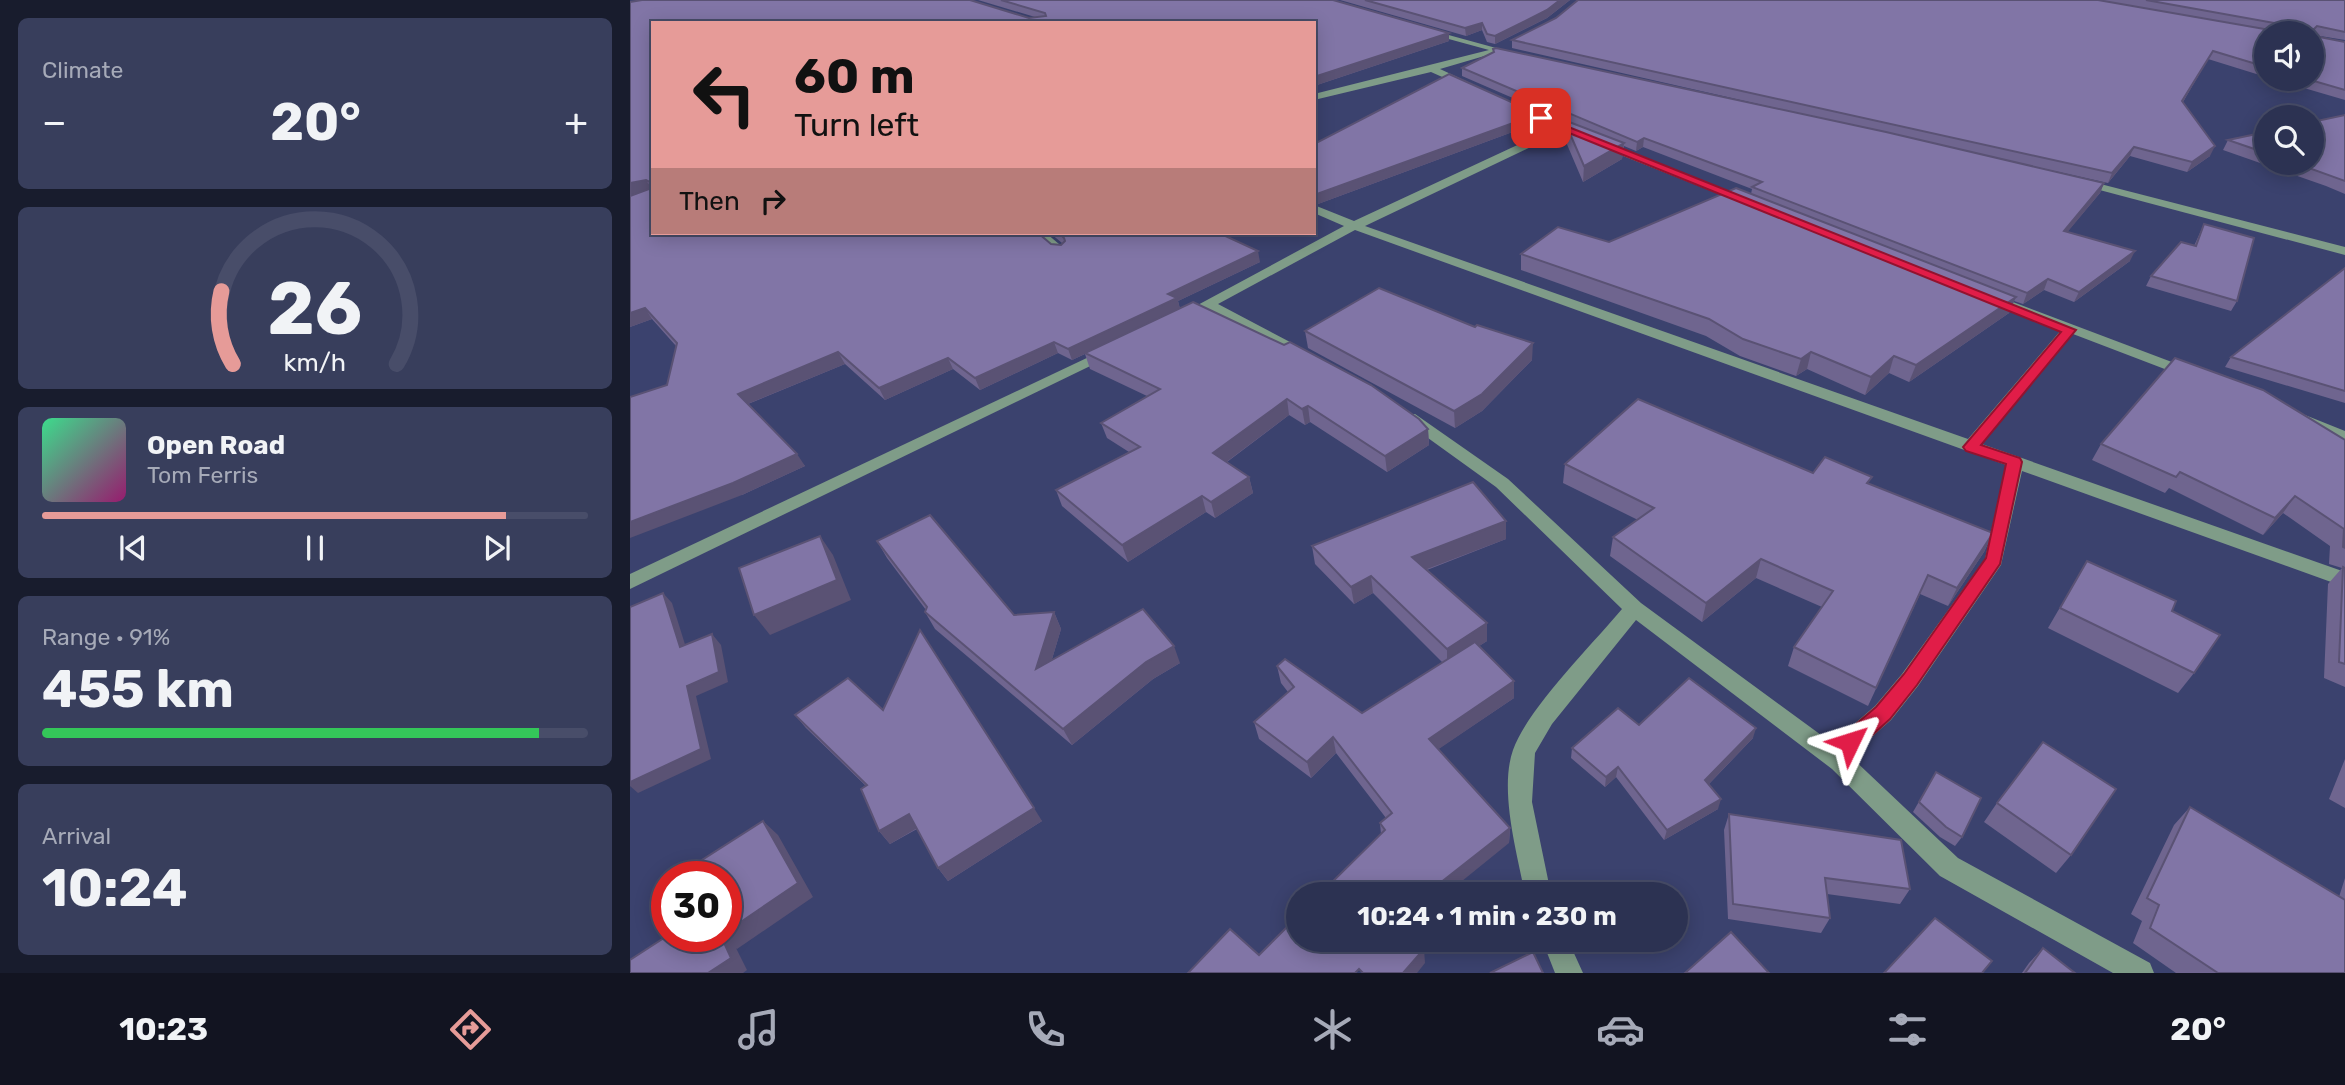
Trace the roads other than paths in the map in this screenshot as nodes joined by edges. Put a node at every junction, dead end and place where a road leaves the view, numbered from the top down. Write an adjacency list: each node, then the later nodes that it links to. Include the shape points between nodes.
1 (1415, 27): 3 (street)
2 (1507, 45): 3 (street)
3 (1495, 50): 4 (street); 5 (street)
4 (1522, 56)
5 (1432, 69): 6 (street); 7 (street)
6 (1479, 91)
7 (1317, 94)
8 (1503, 102): 9 (street)
9 (1563, 128): 11 (street); 13 (street)
10 (2074, 180): 16 (street)
11 (1757, 206)
12 (1316, 209): 13 (street)
13 (1354, 226): 18 (street); 27 (street)
14 (1041, 235): 15 (street)
15 (1060, 250)
16 (2345, 251)
17 (1978, 294): 20 (street)
18 (1208, 304): 19 (street); 22 (street)
19 (1183, 316)
20 (2069, 330): 23 (street); 27 (street)
21 (1120, 346): 30 (street)
22 (1319, 363)
23 (2195, 376)
24 (1391, 403): 31 (street, via 1502,483)
25 (2295, 415): 26 (street)
26 (2345, 437)
27 (1971, 447): 28 (street)
28 (2015, 462): 29 (street); 32 (street, via 1994,560 1910,680 1883,713)
29 (2345, 580)
30 (630, 582)
31 (1634, 608): 32 (street); 33 (street, via 1544,717 1524,752 1520,802)
32 (1833, 757): 36 (street, via 1949,867)
33 (1536, 882)
34 (1560, 952): 35 (street)
35 (1569, 973)
36 (2140, 973)

